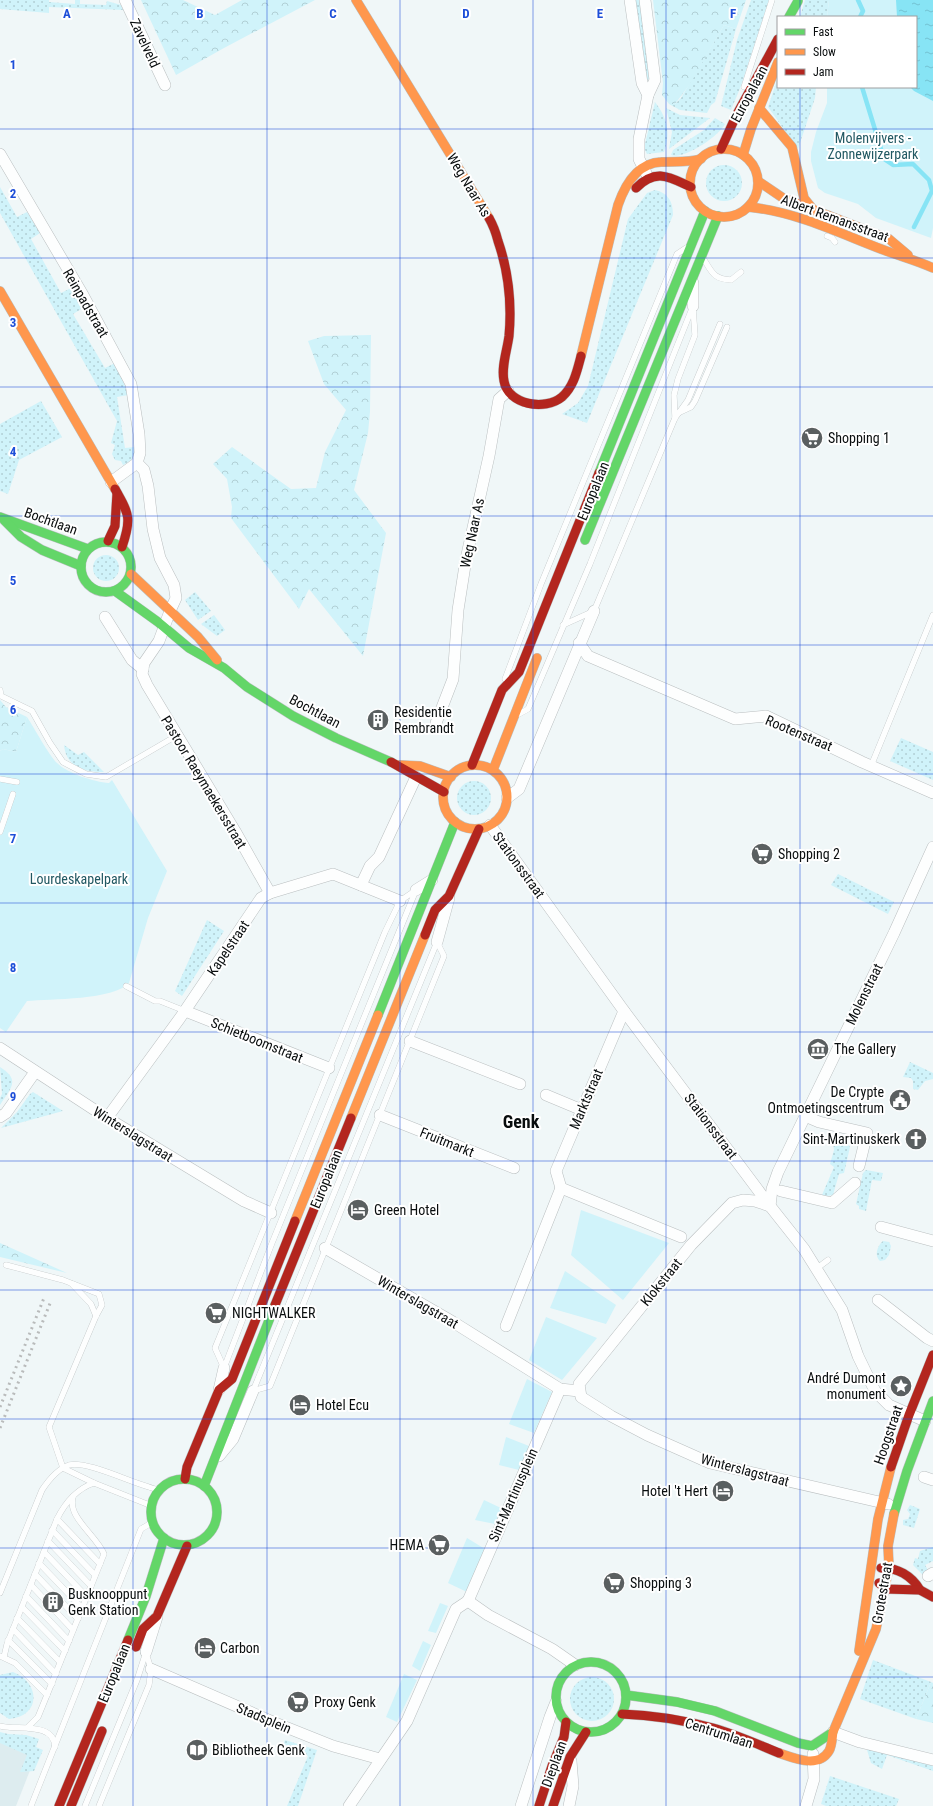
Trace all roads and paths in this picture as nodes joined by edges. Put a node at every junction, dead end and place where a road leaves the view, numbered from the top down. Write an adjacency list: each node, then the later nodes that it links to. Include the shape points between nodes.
1 (125, 0): 11 (street, Zavelveld)
2 (356, 0): 40 (main road, Weg Naar As, via 491,221 503,252 510,291 505,378)
3 (630, 0): 12 (street, via 642,83)
4 (645, 0): 12 (street, via 655,80)
5 (772, 0): 14 (lane)
6 (798, 0): 7 (main road); 8 (main road)
7 (790, 16)
8 (793, 16)
9 (777, 41): 14 (main road, Europalaan)
10 (777, 64): 13 (main road, Europalaan)
11 (165, 85)
12 (648, 95): 19 (street, via 639,139 639,159)
13 (759, 108): 17 (main road, Europalaan); 23 (main road, Albert Remansstraat, via 792,147 804,198)
14 (736, 116): 15 (main road, Europalaan)
15 (721, 149): 17 (main road); 18 (main road)
16 (0, 154): 42 (street, Reinpadstraat, via 131,384 139,434 140,453)
17 (743, 154): 20 (main road, via 756,170)
18 (701, 159): 19 (main road, via 688,163 656,162); 21 (main road, via 693,172)
19 (645, 173): 21 (main road, via 659,174); 40 (main road, via 614,225 575,379 569,390 556,400 526,403 514,398)
20 (758, 181): 22 (main road, via 756,195); 23 (main road, Albert Remansstraat, via 783,198)
21 (691, 188): 24 (main road, via 693,197)
22 (748, 207): 25 (main road, via 734,215); 26 (main road, Albert Remansstraat, via 769,209)
23 (812, 208): 32 (main road, Albert Remansstraat, via 889,238)
24 (706, 211): 25 (main road); 30 (main road, Europalaan)
25 (718, 216): 31 (main road, Europalaan)
26 (806, 222): 27 (lane); 32 (main road, Albert Remansstraat)
27 (812, 230)
28 (819, 233): 29 (lane, via 832,238)
29 (835, 242)
30 (693, 244): 64 (main road, Europalaan, via 519,672); 64 (lane, via 677,254 544,577)
31 (702, 257): 34 (lane, via 714,276 721,279 731,280); 35 (main road, Europalaan)
32 (913, 259): 33 (main road, Albert Remansstraat)
33 (933, 268)
34 (741, 272)
35 (694, 275): 37 (street); 48 (main road, Europalaan)
36 (0, 291): 43 (main road)
37 (693, 306): 41 (lane, via 695,335 674,394); 57 (lane)
38 (720, 324): 41 (lane, via 688,400)
39 (727, 327): 41 (lane, via 695,402)
40 (508, 390): 66 (street, Weg Naar As, via 499,399 466,559 458,610 453,679)
41 (676, 415): 54 (lane)
42 (137, 463): 43 (street); 53 (street, via 144,470 148,486 153,529 160,558 174,585 176,598)
43 (111, 482): 44 (main road)
44 (117, 493): 46 (main road, via 114,526); 47 (main road, via 129,512 129,526)
45 (2, 518): 49 (main road, Bochtlaan); 50 (main road, Bochtlaan, via 21,537 42,550)
46 (108, 541): 47 (main road); 49 (main road, Bochtlaan)
47 (122, 547): 51 (main road, via 129,554)
48 (582, 547)
49 (88, 549): 50 (main road, Bochtlaan)
50 (81, 566): 52 (main road, Bochtlaan, via 82,576 88,584 100,591)
51 (131, 574): 52 (main road, via 122,587); 53 (main road, Bochtlaan)
52 (115, 591): 58 (main road, Bochtlaan)
53 (170, 611): 58 (street); 61 (main road, Bochtlaan, via 197,636)
54 (594, 611): 57 (lane); 59 (street)
55 (933, 615): 70 (lane)
56 (105, 617): 62 (street, via 132,660)
57 (563, 625): 65 (lane, via 528,709)
58 (164, 628): 61 (main road, Bochtlaan, via 189,648); 62 (street)
59 (579, 643): 70 (street, Rootenstraat, via 588,656 735,719 766,716); 79 (street, via 519,789)
60 (540, 650): 65 (main road)
61 (224, 668): 68 (main road, Bochtlaan, via 247,687 293,716 336,738)
62 (143, 669): 67 (street, Pastoor Raeymaekersstraat, via 142,674 147,686)
63 (0, 690): 67 (lane, via 1,696 32,711 63,762 86,774 106,777)
64 (502, 690): 69 (main road, Europalaan)
65 (513, 718): 71 (main road)
66 (436, 723)
67 (176, 736): 88 (street, Pastoor Raeymaekersstraat)
68 (400, 765): 72 (main road, Bochtlaan); 73 (main road, Bochtlaan, via 420,766)
69 (472, 765): 71 (main road); 73 (main road, via 457,771)
70 (870, 765): 77 (street, Rootenstraat)
71 (492, 770): 79 (main road, via 506,787)
72 (416, 777): 76 (main road, Bochtlaan); 86 (street, via 379,856 370,866)
73 (451, 777): 76 (main road)
74 (0, 779): 75 (lane)
75 (17, 782)
76 (444, 792): 80 (main road, via 446,808)
77 (933, 793)
78 (13, 794): 83 (lane)
79 (507, 798): 81 (main road, via 502,814)
80 (455, 822): 82 (main road); 85 (main road, Europalaan)
81 (490, 825): 82 (main road); 94 (street, Stationsstraat)
82 (479, 829): 89 (main road, Europalaan)
83 (0, 832)
84 (933, 847): 105 (street, Molenstraat)
85 (432, 880): 87 (street); 128 (main road, Europalaan, via 232,1379)
86 (361, 885): 88 (street, Kapelstraat, via 333,874); 90 (street, Kapelstraat)
87 (416, 890): 90 (lane); 126 (lane, Europalaan)
88 (270, 893): 93 (street, Kapelstraat, via 261,898)
89 (449, 896): 91 (street, Europalaan); 136 (main road, Europalaan, via 435,910)
90 (400, 901): 97 (lane)
91 (437, 942): 95 (lane, Europalaan, via 444,956); 129 (lane, Europalaan)
92 (126, 986): 93 (lane, via 155,1001)
93 (185, 1011): 97 (street, Schietboomstraat); 104 (street, Kapelstraat)
94 (624, 1011): 101 (street, Marktstraat); 111 (street, Stationsstraat)
95 (413, 1042): 99 (street); 102 (lane, Europalaan)
96 (0, 1048): 98 (street, Winterslagstraat)
97 (329, 1068): 112 (lane)
98 (35, 1072): 103 (street, via 6,1113); 104 (street, Winterslagstraat)
99 (520, 1084)
100 (546, 1095): 101 (street)
101 (582, 1110): 109 (street, Marktstraat, via 556,1171)
102 (380, 1115): 107 (street, Fruitmarkt); 116 (lane, Europalaan)
103 (0, 1117)
104 (107, 1118): 112 (street, Winterslagstraat, via 244,1201)
105 (810, 1118): 106 (street, via 867,1133); 111 (street, Molenstraat, via 778,1172)
106 (860, 1166)
107 (514, 1168)
108 (855, 1183): 110 (street, via 832,1203)
109 (561, 1188): 114 (street); 123 (street)
110 (781, 1191)
111 (770, 1206): 119 (street, Stationsstraat, via 804,1249); 131 (street, Klokstraat, via 743,1200 732,1203 691,1245 579,1384)
112 (270, 1213): 126 (lane, via 215,1348)
113 (880, 1227): 115 (street)
114 (681, 1237)
115 (933, 1241)
116 (325, 1248): 127 (street, Winterslagstraat, via 470,1332); 129 (lane, Europalaan, via 270,1386)
117 (828, 1260): 119 (lane)
118 (6, 1265): 120 (lane)
119 (816, 1269): 134 (street, Stationsstraat, via 842,1310 858,1356 875,1391 889,1405)
120 (72, 1284): 122 (lane, via 92,1304); 122 (lane, via 99,1294 102,1305)
121 (878, 1300): 124 (street)
122 (96, 1316): 137 (lane, via 49,1427)
123 (506, 1326)
124 (930, 1339)
125 (933, 1355): 130 (main road, Hoogstraat)
126 (224, 1368): 128 (street, Europalaan)
127 (560, 1389): 131 (street); 168 (street, Sint-Martinusplein)
128 (219, 1390): 139 (main road, Europalaan, via 187,1467)
129 (252, 1391): 136 (street, Europalaan, via 233,1438)
130 (918, 1391): 132 (lane); 134 (main road, Hoogstraat)
131 (580, 1394): 144 (street, Winterslagstraat, via 610,1416 710,1463)
132 (933, 1397)
133 (933, 1401): 135 (main road)
134 (909, 1414): 135 (street, Stationsstraat); 144 (main road, Hoogstraat)
135 (925, 1421): 138 (main road)
136 (210, 1467): 141 (main road, Europalaan)
137 (63, 1468): 140 (lane); 142 (lane, via 74,1464 86,1465); 164 (lane, via 42,1490)
138 (920, 1475): 146 (main road)
139 (186, 1480): 141 (main road); 142 (main road, via 176,1480)
140 (94, 1483): 143 (lane, via 81,1488); 145 (lane)
141 (204, 1486): 152 (main road, via 215,1501 216,1520 207,1536)
142 (160, 1490): 145 (main road)
143 (73, 1496): 147 (lane); 155 (lane, via 74,1512 104,1554)
144 (882, 1502): 146 (street, Winterslagstraat); 157 (main road, Grotestraat)
145 (152, 1506): 148 (main road)
146 (897, 1506): 156 (main road, Grotestraat, via 888,1546)
147 (57, 1519): 149 (lane); 155 (lane)
148 (153, 1522): 150 (main road); 199 (lane, via 141,1529)
149 (52, 1530): 151 (lane); 159 (lane)
150 (164, 1538): 152 (main road); 205 (main road, Europalaan, via 146,1596)
151 (48, 1541): 153 (lane); 162 (lane)
152 (187, 1546): 171 (main road, Europalaan)
153 (44, 1552): 154 (lane); 166 (lane)
154 (39, 1563): 158 (lane); 170 (lane)
155 (100, 1564): 159 (lane)
156 (889, 1567): 157 (main road); 160 (main road, via 917,1582); 163 (main road, Grotestraat)
157 (871, 1573): 163 (main road); 186 (main road, Grotestraat)
158 (35, 1574): 161 (lane); 173 (lane)
159 (95, 1575): 162 (lane)
160 (926, 1581): 163 (main road); 167 (main road)
161 (30, 1585): 165 (lane); 175 (lane)
162 (91, 1586): 166 (lane)
163 (886, 1589): 186 (main road, Grotestraat, via 876,1629)
164 (0, 1593)
165 (26, 1596): 169 (lane); 177 (lane)
166 (87, 1597): 170 (lane)
167 (933, 1597)
168 (468, 1601): 183 (street); 201 (street, via 456,1609 408,1721)
169 (22, 1607): 172 (lane); 178 (lane)
170 (82, 1608): 173 (lane)
171 (157, 1616): 179 (street); 180 (main road, Europalaan, via 143,1629)
172 (17, 1618): 174 (lane); 182 (lane)
173 (78, 1618): 175 (lane)
174 (13, 1629): 176 (lane); 185 (lane)
175 (73, 1630): 177 (lane)
176 (8, 1640): 181 (lane); 187 (lane)
177 (69, 1641): 178 (lane)
178 (65, 1652): 182 (lane)
179 (146, 1652): 184 (lane); 207 (lane)
180 (132, 1655)
181 (2, 1656): 188 (lane, via 15,1664)
182 (60, 1662): 185 (lane)
183 (576, 1665): 189 (main road, via 596,1663 608,1667 619,1676); 190 (main road, via 561,1679)
184 (151, 1669): 201 (street, Stadsplein, via 333,1746); 208 (lane, via 149,1685)
185 (56, 1674): 187 (lane)
186 (854, 1677): 197 (main road, Grotestraat)
187 (52, 1684): 188 (lane)
188 (47, 1695): 195 (lane, via 38,1717)
189 (626, 1695): 191 (main road); 198 (main road, Centrumlaan, via 677,1702 715,1712)
190 (556, 1702): 193 (main road); 210 (street)
191 (622, 1714): 196 (main road, via 606,1729); 203 (main road, Centrumlaan, via 679,1720 714,1728 799,1760)
192 (107, 1719): 206 (main road, Europalaan)
193 (566, 1722): 196 (main road); 211 (main road, Dieplaan, via 564,1737)
194 (0, 1726): 195 (lane)
195 (28, 1727): 199 (lane, via 49,1734)
196 (586, 1732): 200 (main road, Dieplaan)
197 (833, 1732): 198 (main road); 202 (street, via 860,1742); 203 (main road, Grotestraat, via 830,1750 823,1758)
198 (812, 1746): 203 (street)
199 (55, 1747): 204 (lane)
200 (570, 1757): 212 (main road, Dieplaan); 213 (street, Dieplaan, via 573,1786)
201 (380, 1759): 209 (street)
202 (933, 1760)
203 (815, 1761): 214 (street, via 814,1779)
204 (31, 1806)
205 (59, 1806)
206 (71, 1806)
207 (85, 1806)
208 (99, 1806)
209 (349, 1806)
210 (521, 1806)
211 (539, 1806)
212 (553, 1806)
213 (569, 1806)
214 (806, 1806)

